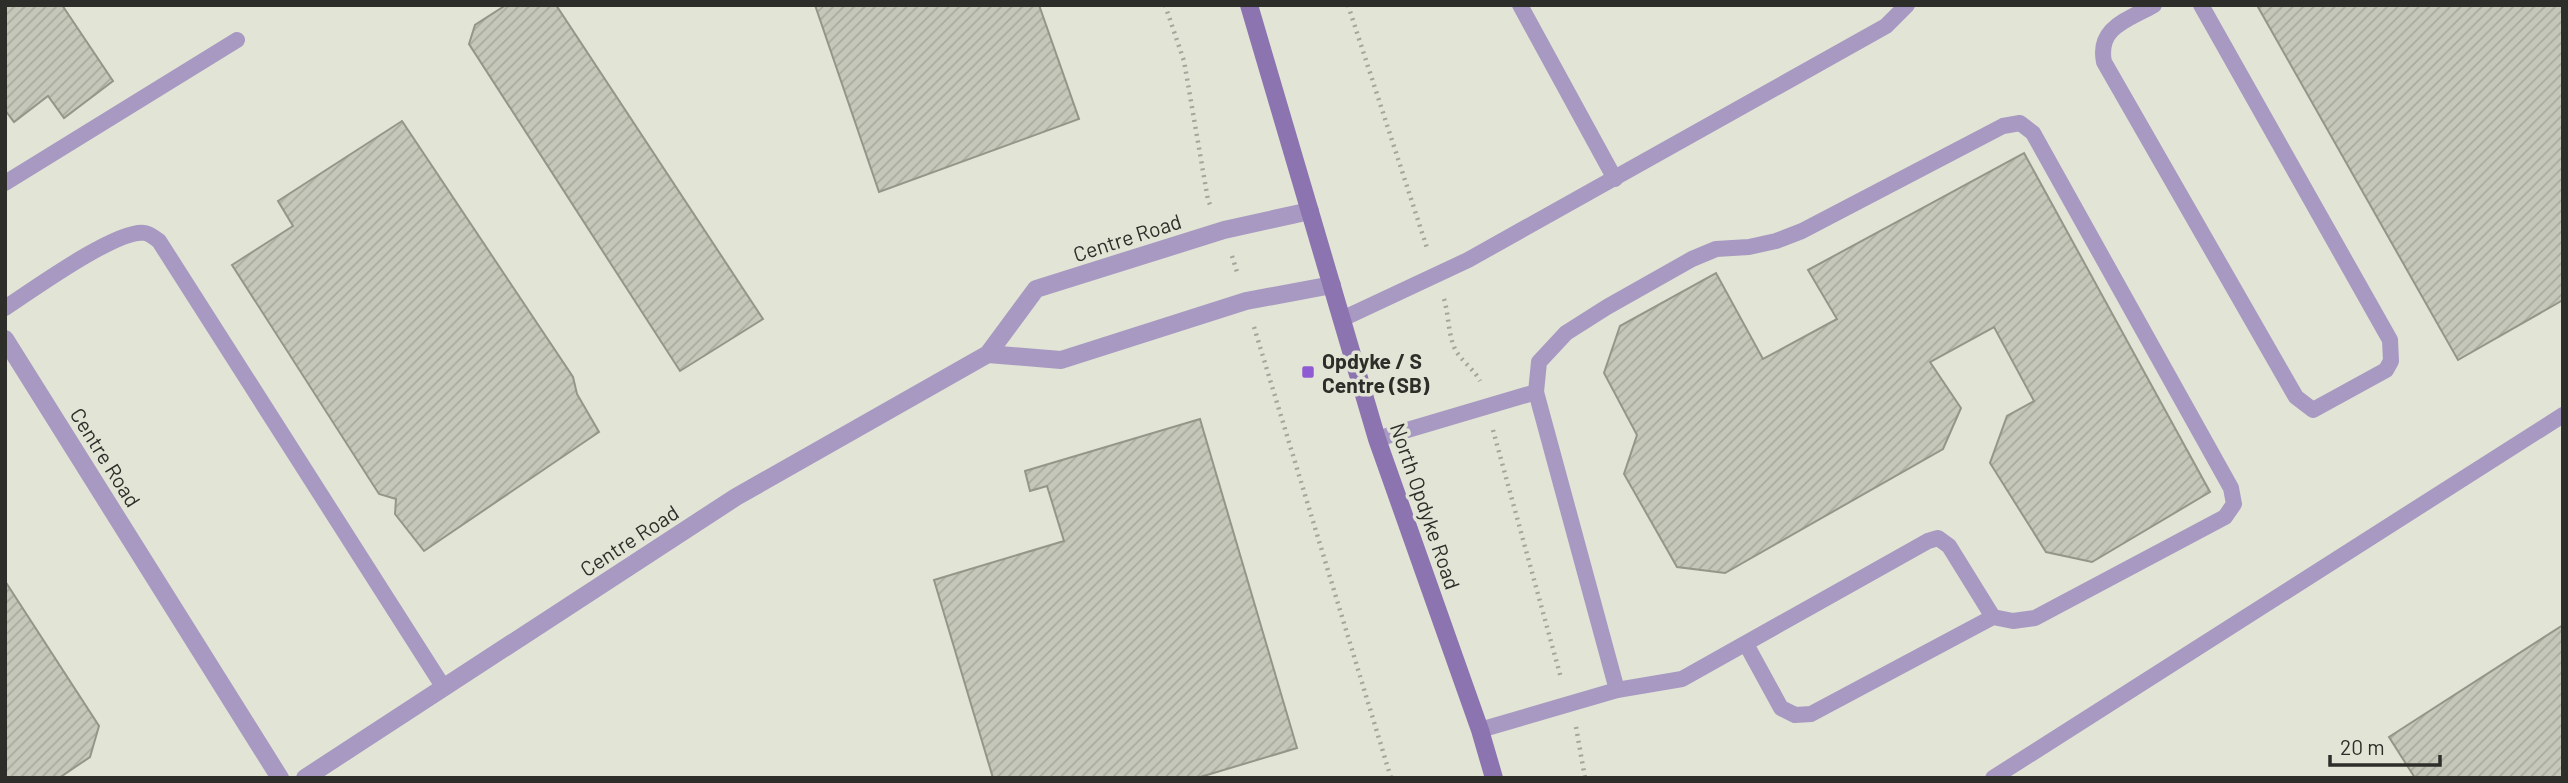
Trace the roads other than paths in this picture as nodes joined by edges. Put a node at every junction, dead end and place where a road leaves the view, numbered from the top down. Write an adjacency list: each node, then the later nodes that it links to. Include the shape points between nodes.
1 (1249, 5): 9 (main road, North Opdyke Road)
2 (1520, 5): 7 (lane)
3 (1908, 5): 7 (lane, via 1886,26)
4 (2154, 5): 5 (lane, via 2110,30 2104,38 2104,62 2296,397 2313,410 2386,370 2391,361 2390,340)
5 (2201, 5)
6 (237, 40): 8 (lane)
7 (1615, 179): 12 (lane, via 1447,271)
8 (5, 183)
9 (1310, 211): 10 (main road, North Opdyke Road); 14 (street, Centre Road, via 1224,230 1036,289)
10 (1332, 285): 12 (main road, North Opdyke Road); 14 (street, via 1246,300 1060,360)
11 (5, 308): 20 (lane, via 110,241 147,233 159,242)
12 (1342, 319): 17 (main road, North Opdyke Road)
13 (5, 339): 23 (street, Centre Road)
14 (988, 354): 20 (street, Centre Road, via 736,497)
15 (1536, 391): 17 (lane); 18 (lane, via 1539,362 1566,333 1692,259 1716,249 1749,247 1801,231 2003,126 2020,123 2033,133 2231,488 2234,504 2225,517 2035,618 2013,621); 21 (lane)
16 (2563, 415): 26 (lane)
17 (1377, 439): 22 (main road, North Opdyke Road)
18 (1993, 617): 19 (lane, via 1811,713 1795,715 1781,708); 19 (lane, via 1949,546 1938,538)
19 (1746, 644): 21 (lane, via 1682,679)
20 (444, 688): 24 (street, Centre Road)
21 (1617, 690): 22 (lane)
22 (1480, 730): 25 (main road, North Opdyke Road)
23 (281, 778)
24 (305, 778)
25 (1494, 778)
26 (1993, 778)

